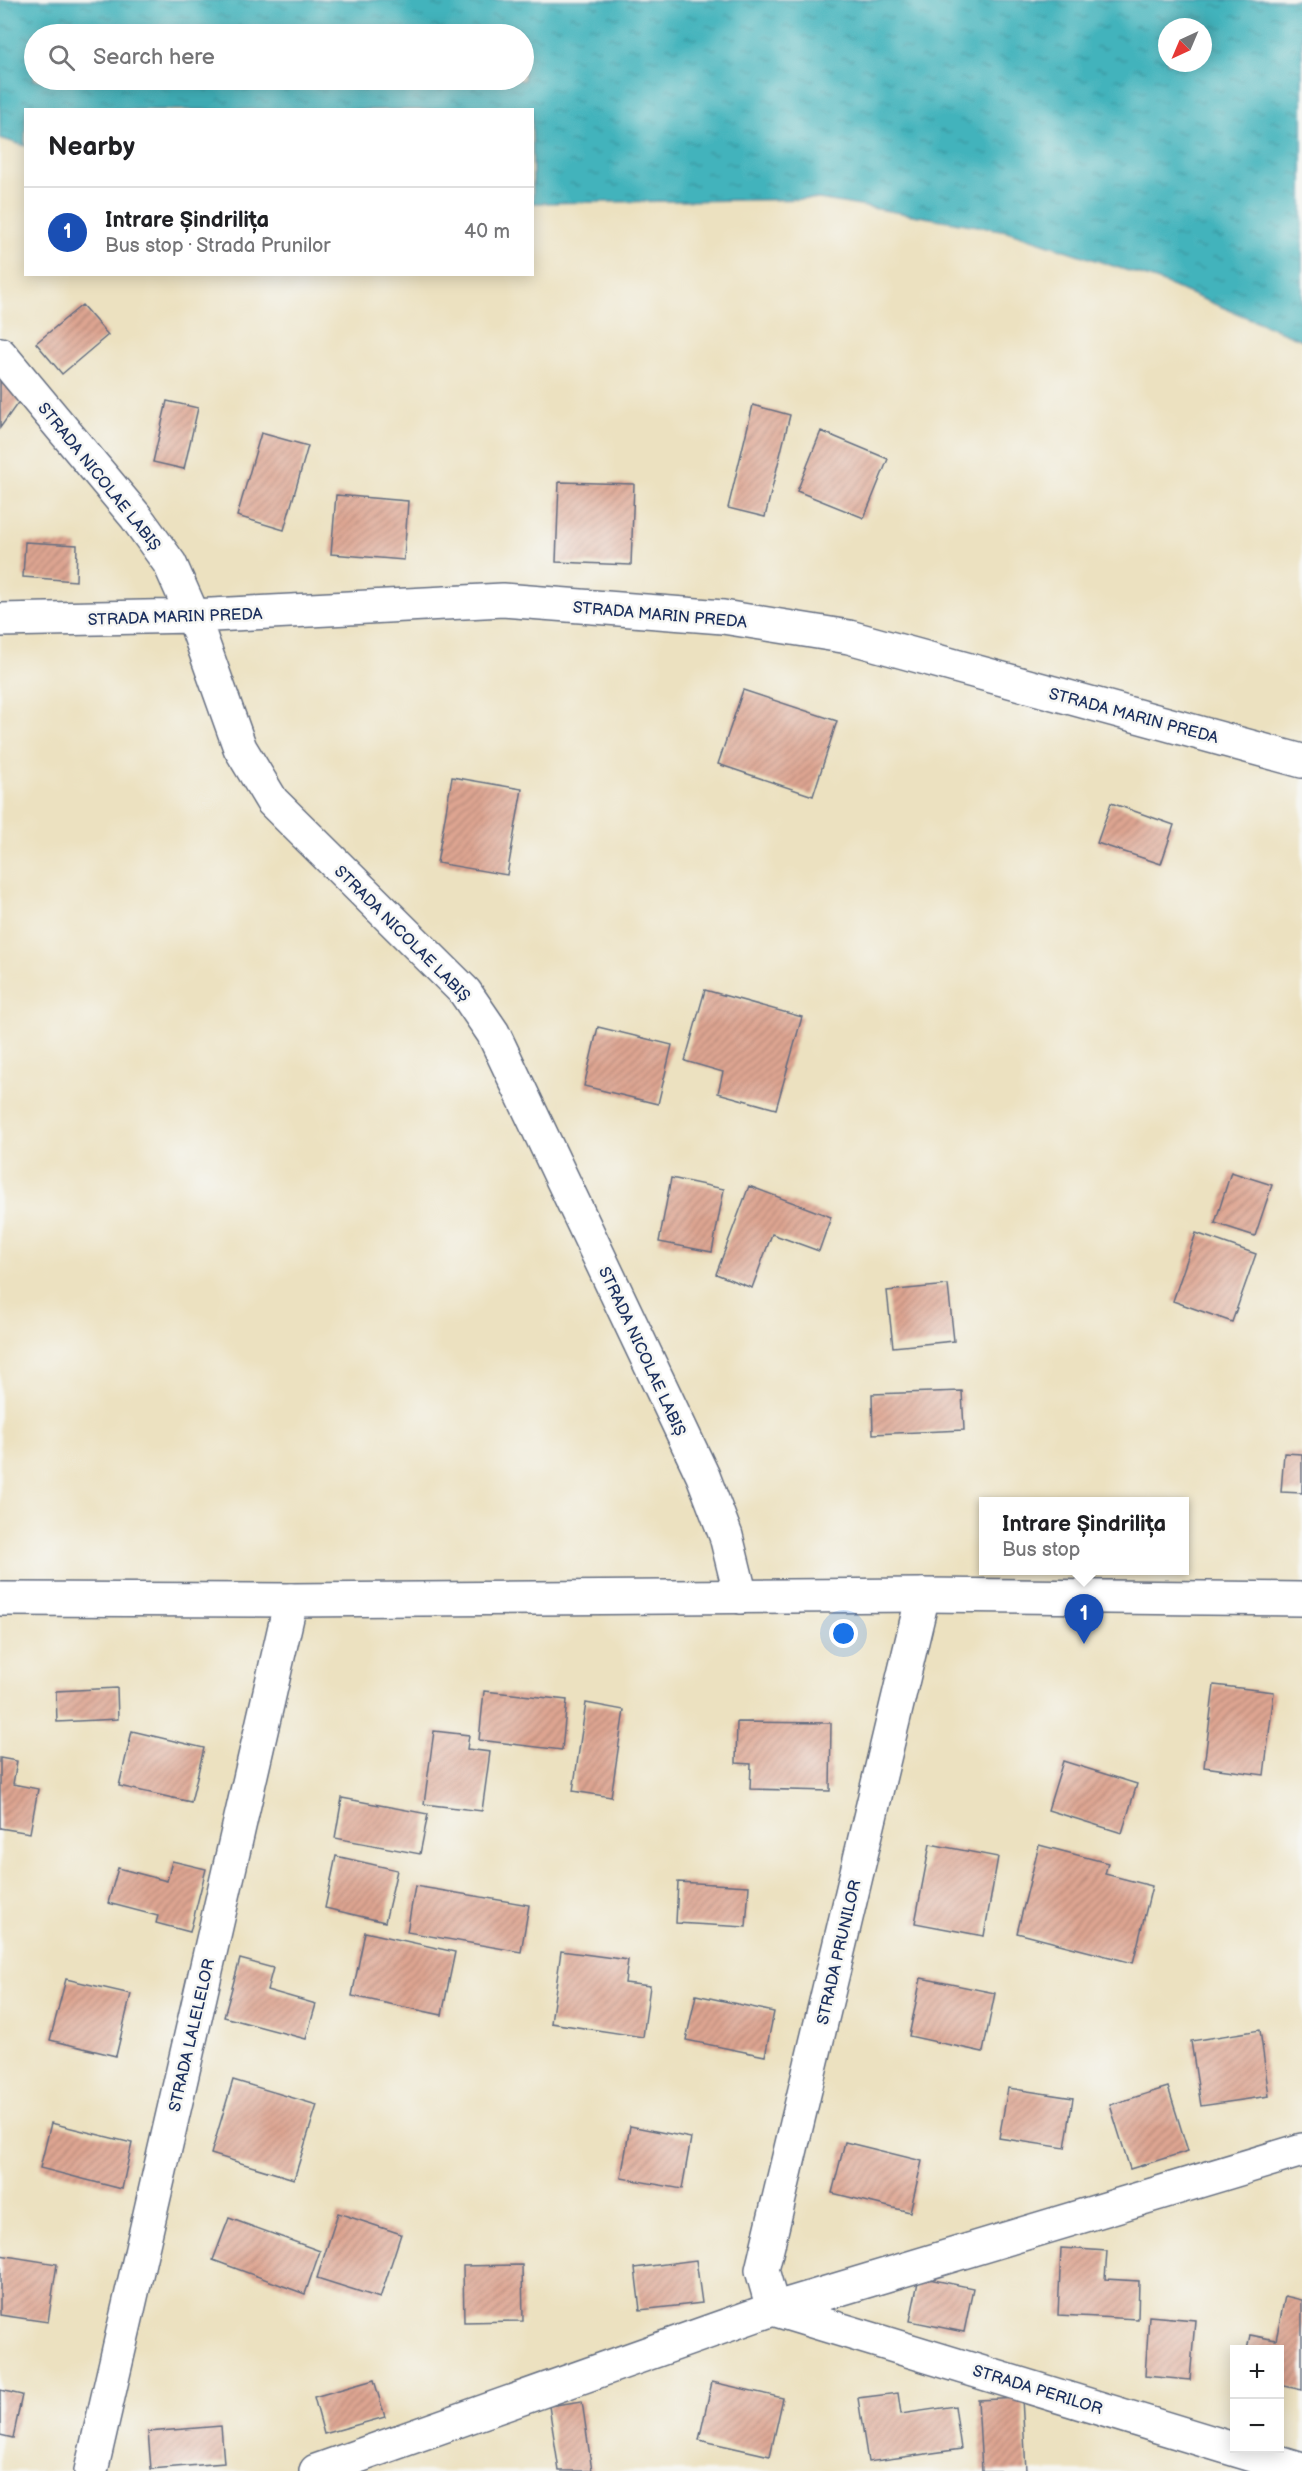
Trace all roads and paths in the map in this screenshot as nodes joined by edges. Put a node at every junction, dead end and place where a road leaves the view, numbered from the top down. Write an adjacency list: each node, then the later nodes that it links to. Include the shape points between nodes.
1 (0, 354): 2 (main road, STRADA NICOLAE LABIȘ, via 136,517 170,564)
2 (193, 616): 3 (main road, STRADA MARIN PREDA); 4 (main road, STRADA MARIN PREDA, via 503,600 723,617 849,637); 6 (main road, STRADA NICOLAE LABIȘ, via 240,748 272,801 465,992 493,1033 703,1476 726,1536)
3 (0, 620)
4 (1302, 761)
5 (923, 1595): 6 (main road); 8 (main road); 11 (main road, STRADA PRUNILOR, via 762,2270)
6 (741, 1597): 9 (main road)
7 (0, 1599): 9 (main road)
8 (1302, 1599)
9 (291, 1600): 13 (main road, STRADA LALELELOR)
10 (1302, 2150): 11 (main road)
11 (774, 2309): 12 (main road, STRADA PERILOR); 14 (main road)
12 (1302, 2470)
13 (91, 2471)
14 (316, 2471)

